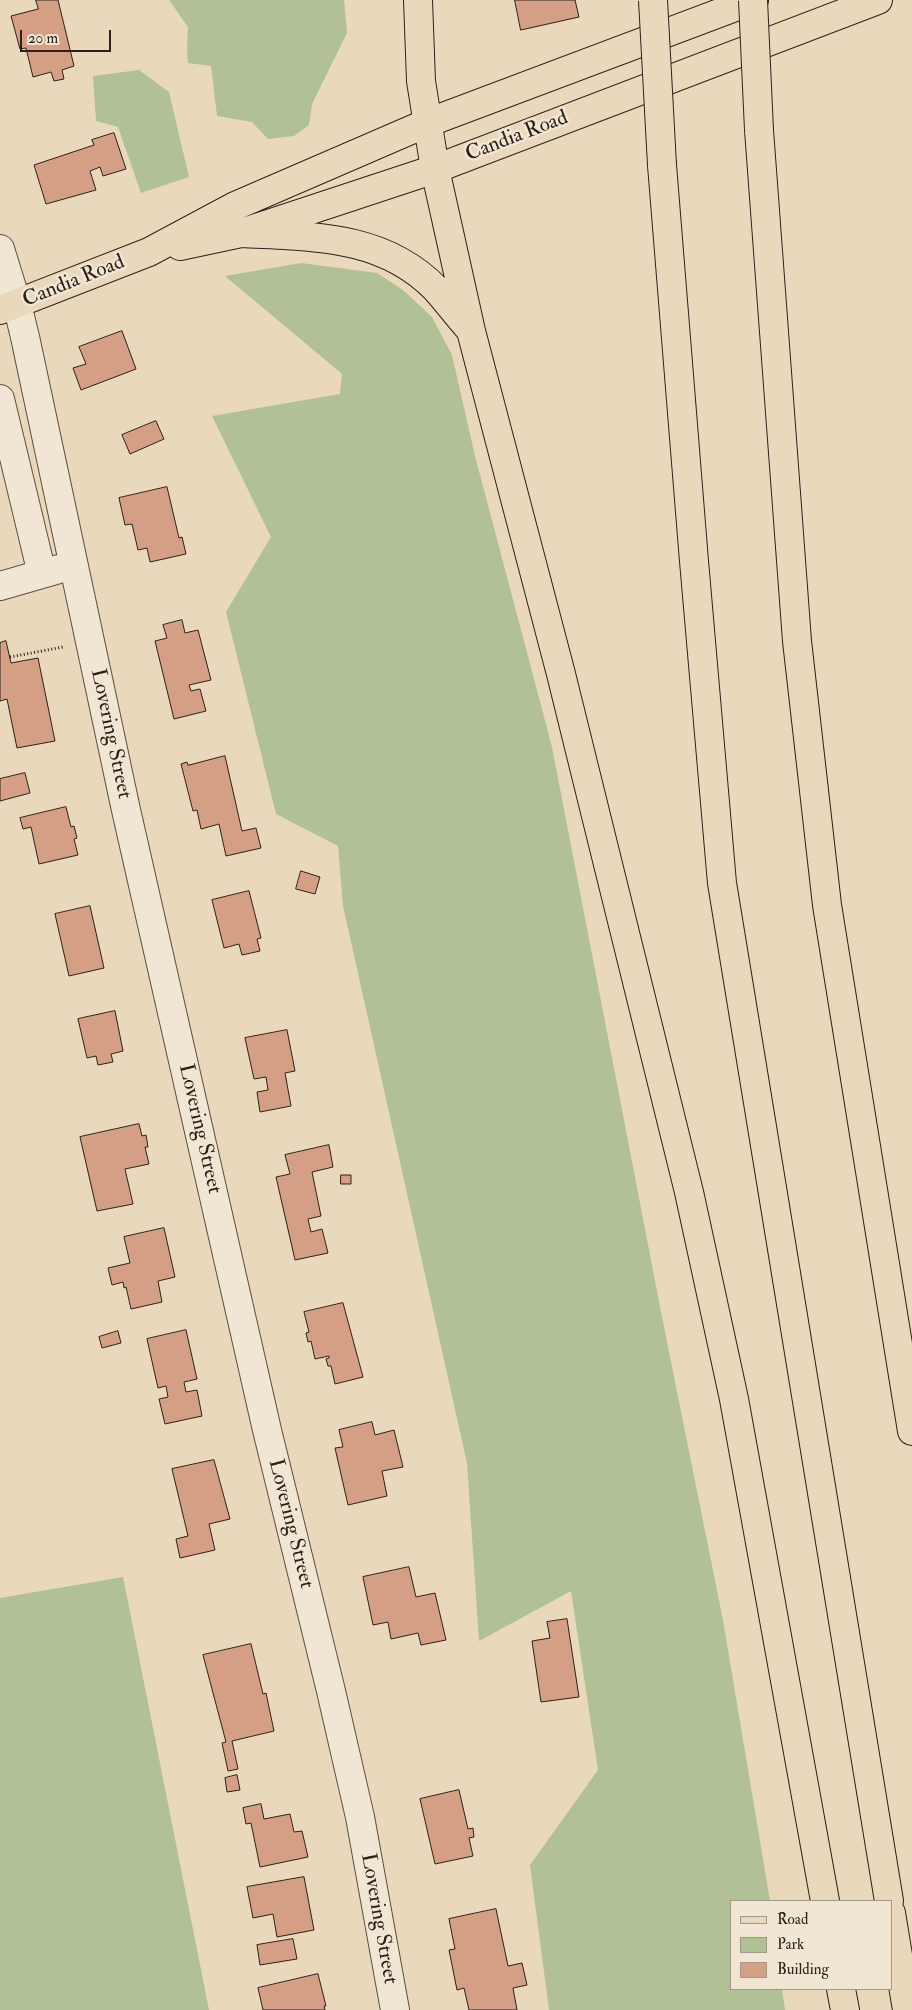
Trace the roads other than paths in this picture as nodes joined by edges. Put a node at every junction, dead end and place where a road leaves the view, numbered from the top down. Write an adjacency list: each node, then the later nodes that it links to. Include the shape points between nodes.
1 (418, 0): 5 (main road, via 421,81)
2 (653, 0): 18 (main road, bridge, via 662,165 722,883)
3 (753, 0): 5 (main road, Candia Road); 16 (main road, bridge, via 759,130 797,641 827,905)
4 (878, 0): 6 (main road, Candia Road)
5 (428, 123): 6 (main road); 9 (main road, Candia Road, via 235,206)
6 (434, 169): 7 (main road, Candia Road); 11 (main road)
7 (241, 233): 9 (main road, Candia Road); 11 (main road, via 357,243 380,251 420,275 436,289)
8 (0, 249): 10 (street, Lovering Street)
9 (149, 252): 10 (main road, Candia Road)
10 (9, 307): 13 (street, Lovering Street)
11 (471, 331): 17 (main road, via 561,674 689,1192 734,1400)
12 (0, 399): 14 (street)
13 (74, 564): 14 (street); 21 (street, Lovering Street, via 130,828 265,1421 358,1808)
14 (42, 574): 15 (street)
15 (0, 586)
16 (912, 1431)
17 (826, 1900)
18 (889, 1900)
19 (892, 1919): 23 (main road)
20 (842, 1990): 22 (main road)
21 (395, 2010)
22 (845, 2010)
23 (907, 2010)

